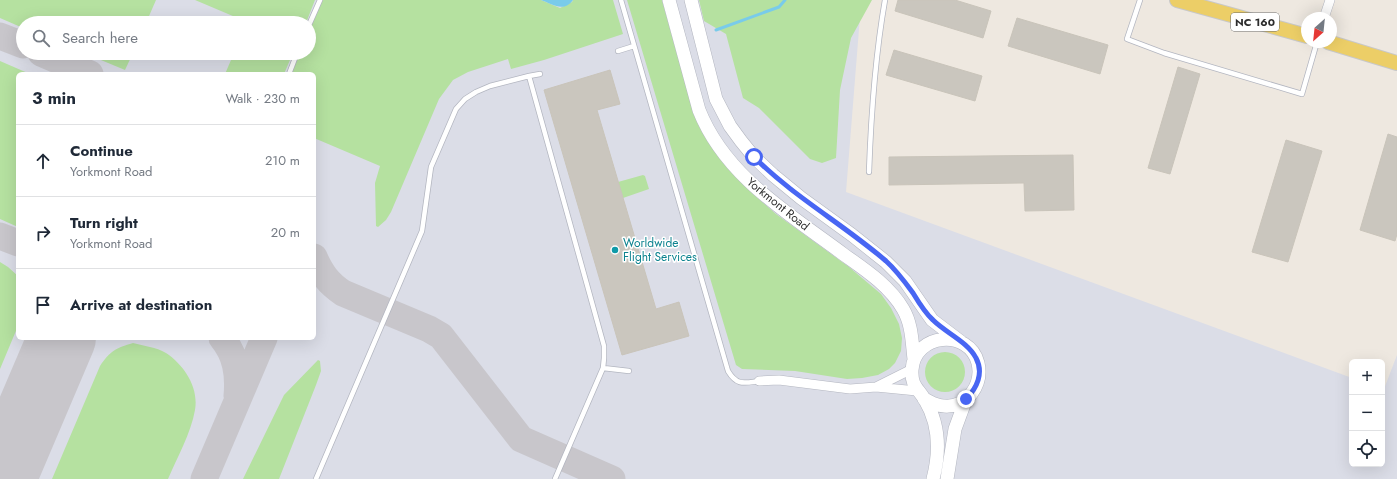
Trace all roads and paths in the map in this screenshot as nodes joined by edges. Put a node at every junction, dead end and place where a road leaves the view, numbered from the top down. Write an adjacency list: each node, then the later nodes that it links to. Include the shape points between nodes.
1 (320, 0): 11 (lane)
2 (621, 0): 14 (lane)
3 (669, 0): 24 (street, Yorkmont Road, via 699,110 705,126 720,149 758,190 889,291 906,317 911,334)
4 (690, 0): 23 (street, Yorkmont Road, via 716,99 741,141 773,176 886,262 904,281 932,320)
5 (885, 0): 22 (lane, via 879,33)
6 (1140, 0): 15 (lane, via 1127,39 1164,53 1302,94)
7 (1177, 0): 9 (main road, NC 160)
8 (1330, 0): 10 (street)
9 (1204, 4): 12 (main road, NC 160)
10 (1326, 12)
11 (313, 16)
12 (1301, 34)
13 (1337, 45): 18 (main road)
14 (634, 46): 16 (lane); 27 (lane, via 728,371 738,382)
15 (1315, 48)
16 (618, 51)
17 (294, 60): 19 (lane)
18 (1397, 63)
19 (290, 72)
20 (540, 74): 21 (lane)
21 (529, 76): 25 (lane, via 604,346); 31 (lane, via 476,92 456,109 431,167 422,231)
22 (868, 172)
23 (961, 342): 24 (street, via 940,339 929,343 920,350); 30 (street, Yorkmont Road, via 970,349 979,370 974,391)
24 (913, 364): 28 (street); 29 (street, Yorkmont Road, via 912,380)
25 (603, 368): 26 (lane); 32 (lane)
26 (629, 371)
27 (759, 381): 28 (street, via 780,380 850,389)
28 (876, 387): 29 (street)
29 (920, 395): 30 (street, via 934,404 945,406 956,405); 33 (street, Yorkmont Road, via 931,413 937,433 937,462)
30 (966, 399): 34 (street, Yorkmont Road, via 954,429)
31 (316, 479)
32 (555, 479)
33 (933, 479)
34 (947, 479)

